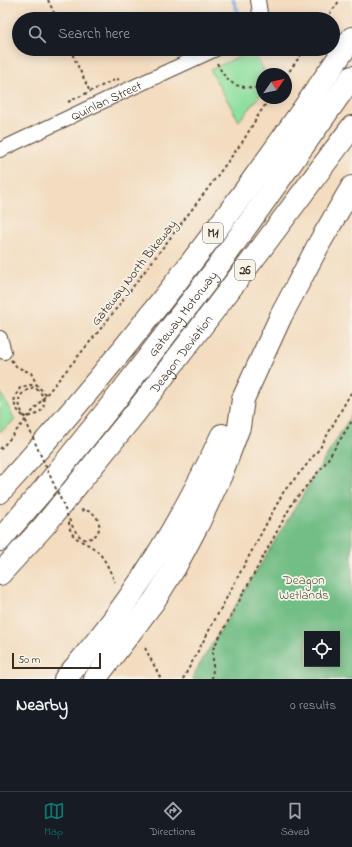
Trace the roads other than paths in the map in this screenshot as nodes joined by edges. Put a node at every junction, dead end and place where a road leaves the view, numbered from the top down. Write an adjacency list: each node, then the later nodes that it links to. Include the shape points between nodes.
1 (258, 0): 2 (street)
2 (260, 12)
3 (352, 38): 6 (highway, Gateway Motorway / M1)
4 (201, 56): 9 (street, Quinlan Street)
5 (340, 56): 14 (highway, Gateway Motorway / M1, via 246,190 176,282 70,414)
6 (340, 56)
7 (352, 77): 15 (highway, Gateway Motorway / M1, via 216,269 113,403)
8 (352, 127): 16 (highway, Deagon Deviation / 26, via 136,412)
9 (0, 150)
10 (352, 187): 13 (highway, via 284,310)
11 (0, 338): 12 (street)
12 (4, 352)
13 (243, 399): 19 (highway, via 227,423 205,471 153,563 113,621); 20 (highway, via 239,427 200,522 154,601)
14 (0, 492)
15 (0, 540)
16 (15, 558): 17 (highway, Deagon Deviation / 26); 18 (highway)
17 (0, 574)
18 (0, 579)
19 (65, 679)
20 (95, 679)

